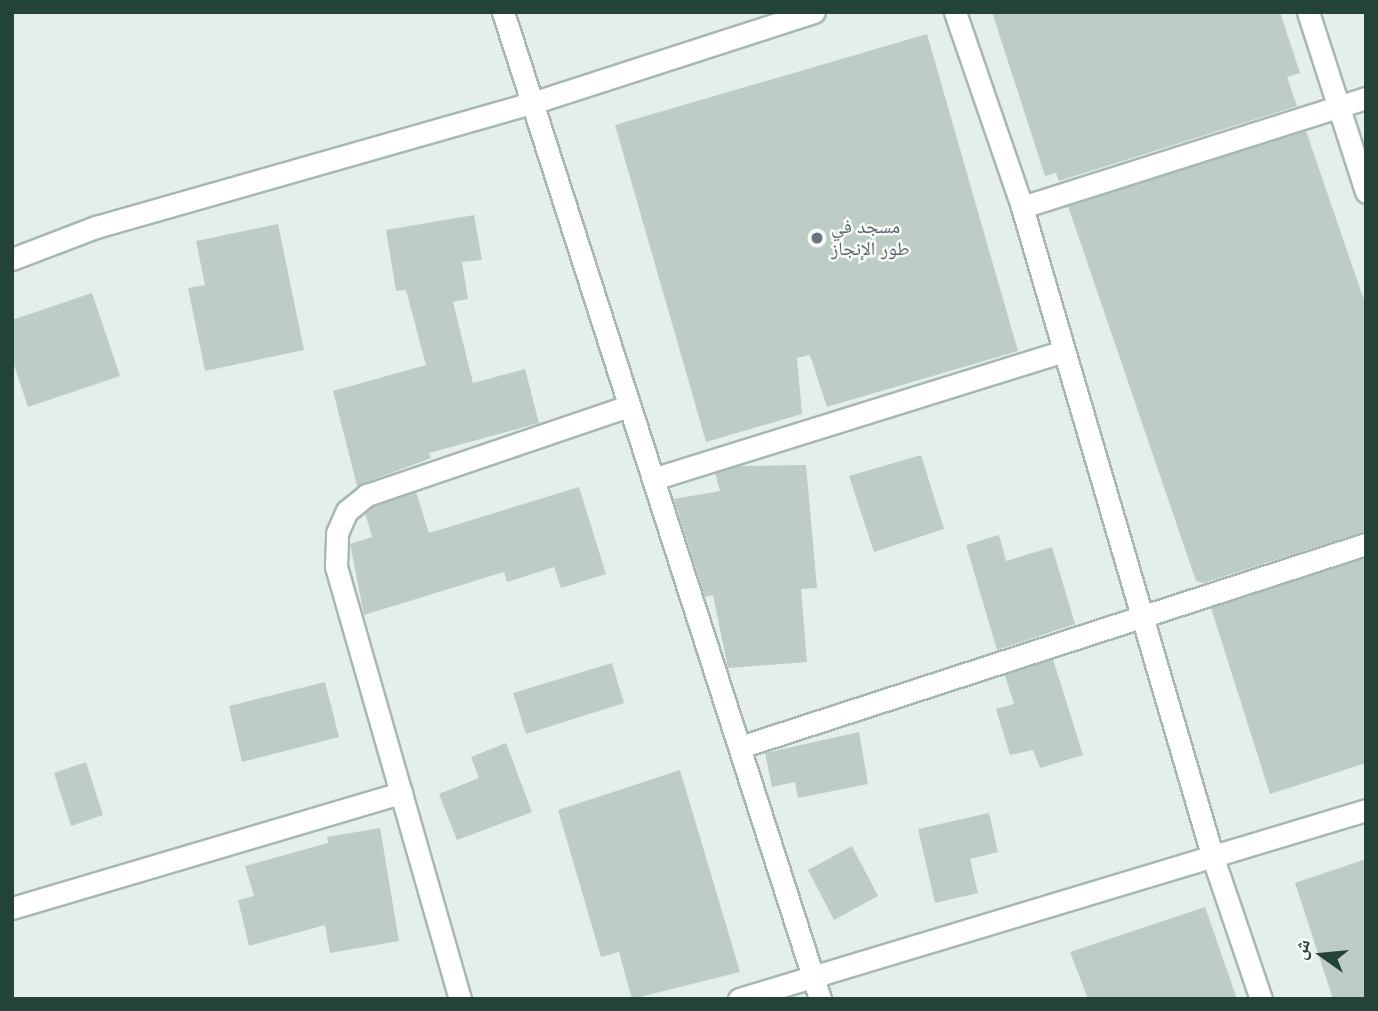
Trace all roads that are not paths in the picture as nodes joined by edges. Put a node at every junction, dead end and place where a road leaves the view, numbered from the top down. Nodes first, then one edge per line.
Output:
1 (503, 12) edge
2 (814, 12) edge
3 (955, 12) edge
4 (1308, 12) edge
5 (1366, 98) edge
6 (532, 103) junction
7 (1338, 106) junction
8 (1366, 192) edge
9 (1021, 207) junction
10 (12, 259) edge
11 (1064, 351) junction
12 (629, 406) junction
13 (653, 479) junction
14 (1366, 544) edge
15 (1143, 620) junction
16 (740, 747) junction
17 (401, 793) junction
18 (1366, 810) edge
19 (1213, 858) junction
20 (12, 908) edge
21 (814, 976) junction
22 (460, 999) edge
23 (739, 999) edge
24 (820, 999) edge
25 (1261, 999) edge

1 - 6 street
2 - 6 street
3 - 9 street
4 - 7 street
5 - 7 street
6 - 10 street
6 - 12 street
7 - 8 street
7 - 9 street
9 - 11 street
11 - 13 street
11 - 15 street
12 - 13 street
12 - 17 street
13 - 16 street
14 - 15 street
15 - 16 street
15 - 19 street
16 - 21 street
17 - 20 street
17 - 22 street
18 - 19 street
19 - 21 street
19 - 25 street
21 - 23 street
21 - 24 street

